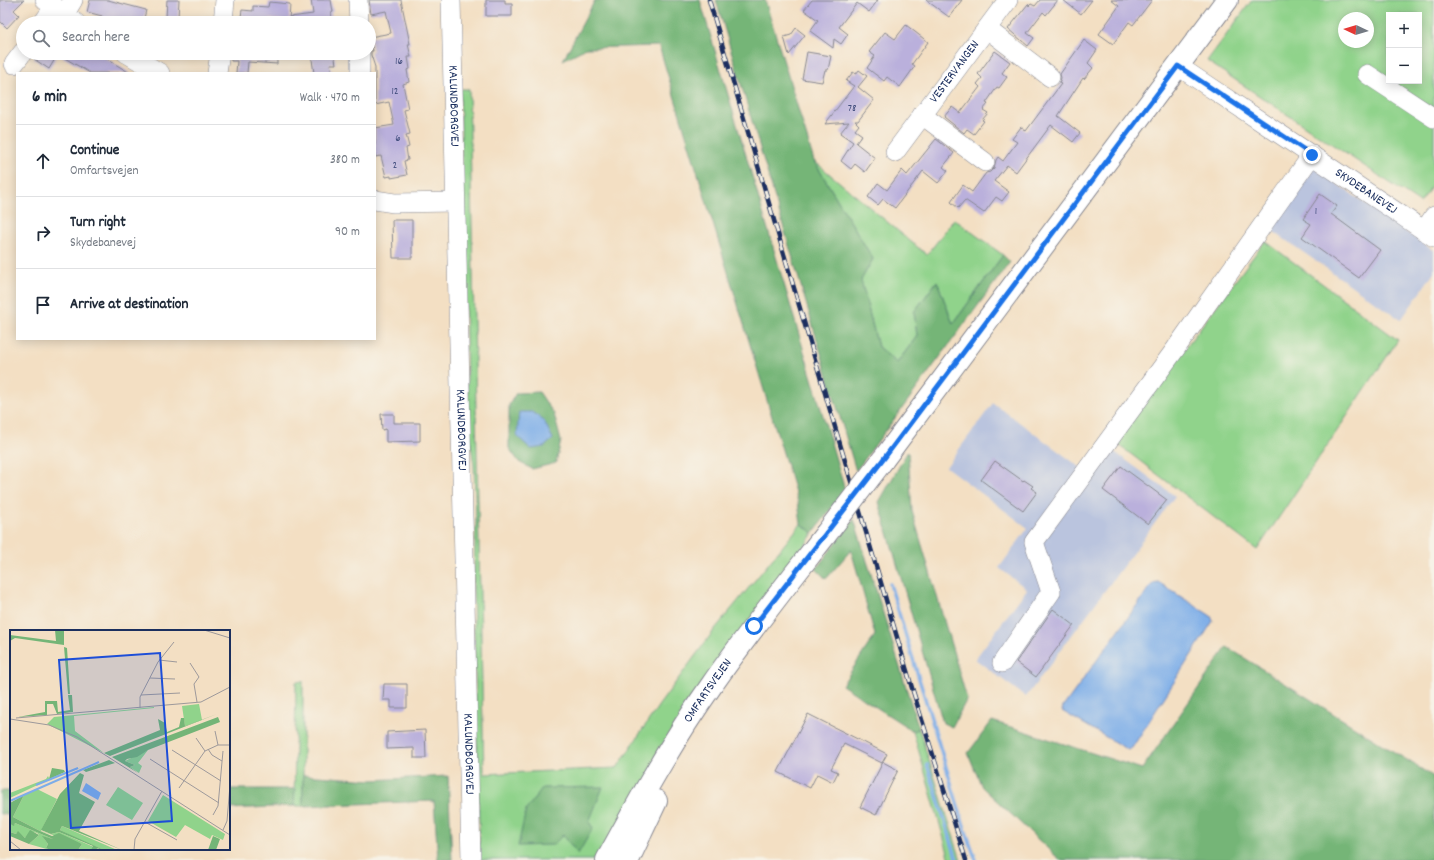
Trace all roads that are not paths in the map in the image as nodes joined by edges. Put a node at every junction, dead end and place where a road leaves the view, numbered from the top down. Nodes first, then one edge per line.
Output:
1 (225, 0) edge
2 (358, 0) edge
3 (451, 0) edge
4 (1008, 0) edge
5 (1227, 0) edge
6 (62, 9) edge
7 (52, 16) edge
8 (224, 16) edge
9 (359, 16) edge
10 (986, 29) junction
11 (138, 60) edge
12 (219, 60) edge
13 (360, 60) edge
14 (1178, 66) junction
15 (158, 72) edge
16 (217, 72) edge
17 (360, 72) edge
18 (1367, 74) dead end
19 (1050, 77) dead end
20 (922, 115) junction
21 (1434, 118) edge
22 (895, 152) dead end
23 (1312, 155) junction
24 (985, 162) dead end
25 (376, 200) edge
26 (454, 202) junction
27 (1431, 228) edge
28 (826, 534) junction
29 (1002, 663) dead end
30 (471, 860) edge
31 (607, 860) edge
32 (628, 860) edge

1 - 8 street
2 - 9 street
3 - 26 street, KALUNDBORGVEJ
4 - 10 street, VESTERVANGEN
5 - 14 main road, OMFARTSVEJEN
6 - 7 street
10 - 19 street, VESTERVANGEN
10 - 20 street, VESTERVANGEN
11 - 15 street
12 - 16 street
13 - 17 street
14 - 23 street, SKYDEBANEVEJ
14 - 28 main road, OMFARTSVEJEN, bridge
18 - 21 street
20 - 22 street, VESTERVANGEN
20 - 24 street, VESTERVANGEN
23 - 27 street, SKYDEBANEVEJ
23 - 29 street
25 - 26 street
26 - 30 street, KALUNDBORGVEJ
28 - 31 main road, OMFARTSVEJEN
28 - 32 main road, OMFARTSVEJEN

